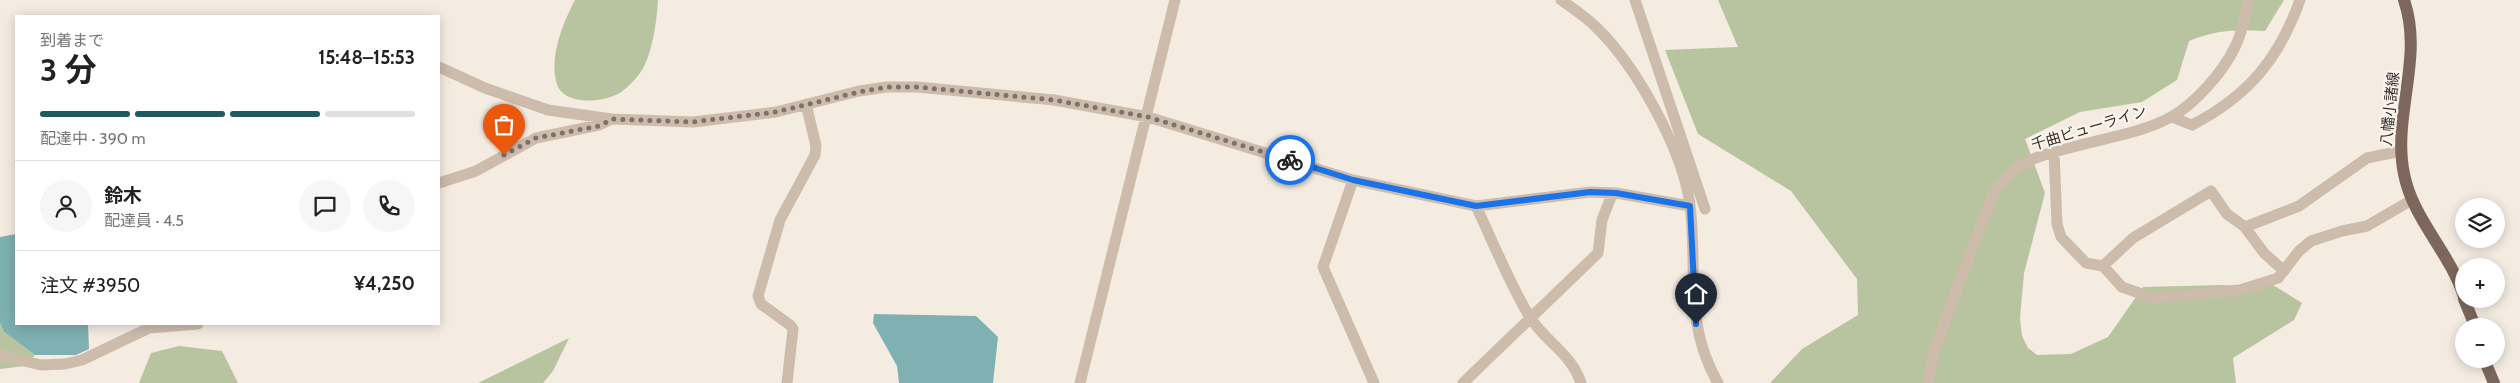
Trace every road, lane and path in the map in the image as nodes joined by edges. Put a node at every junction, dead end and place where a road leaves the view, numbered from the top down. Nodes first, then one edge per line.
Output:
1 (1176, 0) edge
2 (1561, 0) edge
3 (1635, 0) edge
4 (2248, 0) edge
5 (2300, 0) edge
6 (2407, 1) edge
7 (440, 67) edge
8 (806, 104) junction
9 (1148, 117) junction
10 (2172, 117) junction
11 (612, 119) junction
12 (2401, 151) junction
13 (2054, 152) junction
14 (1353, 180) junction
15 (440, 183) edge
16 (1616, 193) junction
17 (2410, 201) junction
18 (1476, 206) junction
19 (1690, 206) junction
20 (1705, 208) dead end
21 (2244, 226) junction
22 (2103, 266) junction
23 (2284, 270) junction
24 (2455, 276) edge
25 (1532, 319) junction
26 (186, 325) edge
27 (0, 355) edge
28 (2488, 368) edge
29 (787, 383) edge
30 (1080, 383) edge
31 (1374, 383) edge
32 (1463, 383) edge
33 (1580, 383) edge
34 (1718, 383) edge
35 (1928, 383) edge
36 (2494, 383) edge

1 - 9 street
2 - 19 street
3 - 20 street
4 - 10 street, 千曲ビューライン
5 - 10 street
6 - 12 main road, 八幡小諸線
7 - 11 street
8 - 9 street
8 - 11 street
8 - 29 street
9 - 14 street
9 - 30 street
10 - 13 street, 千曲ビューライン
11 - 15 street
12 - 17 main road, 八幡小諸線
12 - 21 street
13 - 22 street
13 - 35 street, 千曲ビューライン
14 - 18 street
14 - 31 street
16 - 18 street
16 - 19 street
16 - 25 street
17 - 23 street
17 - 24 main road, 八幡小諸線
18 - 25 street
19 - 34 street
21 - 22 street
21 - 23 street
22 - 23 street
25 - 32 street
25 - 33 street
26 - 27 street
28 - 36 main road

